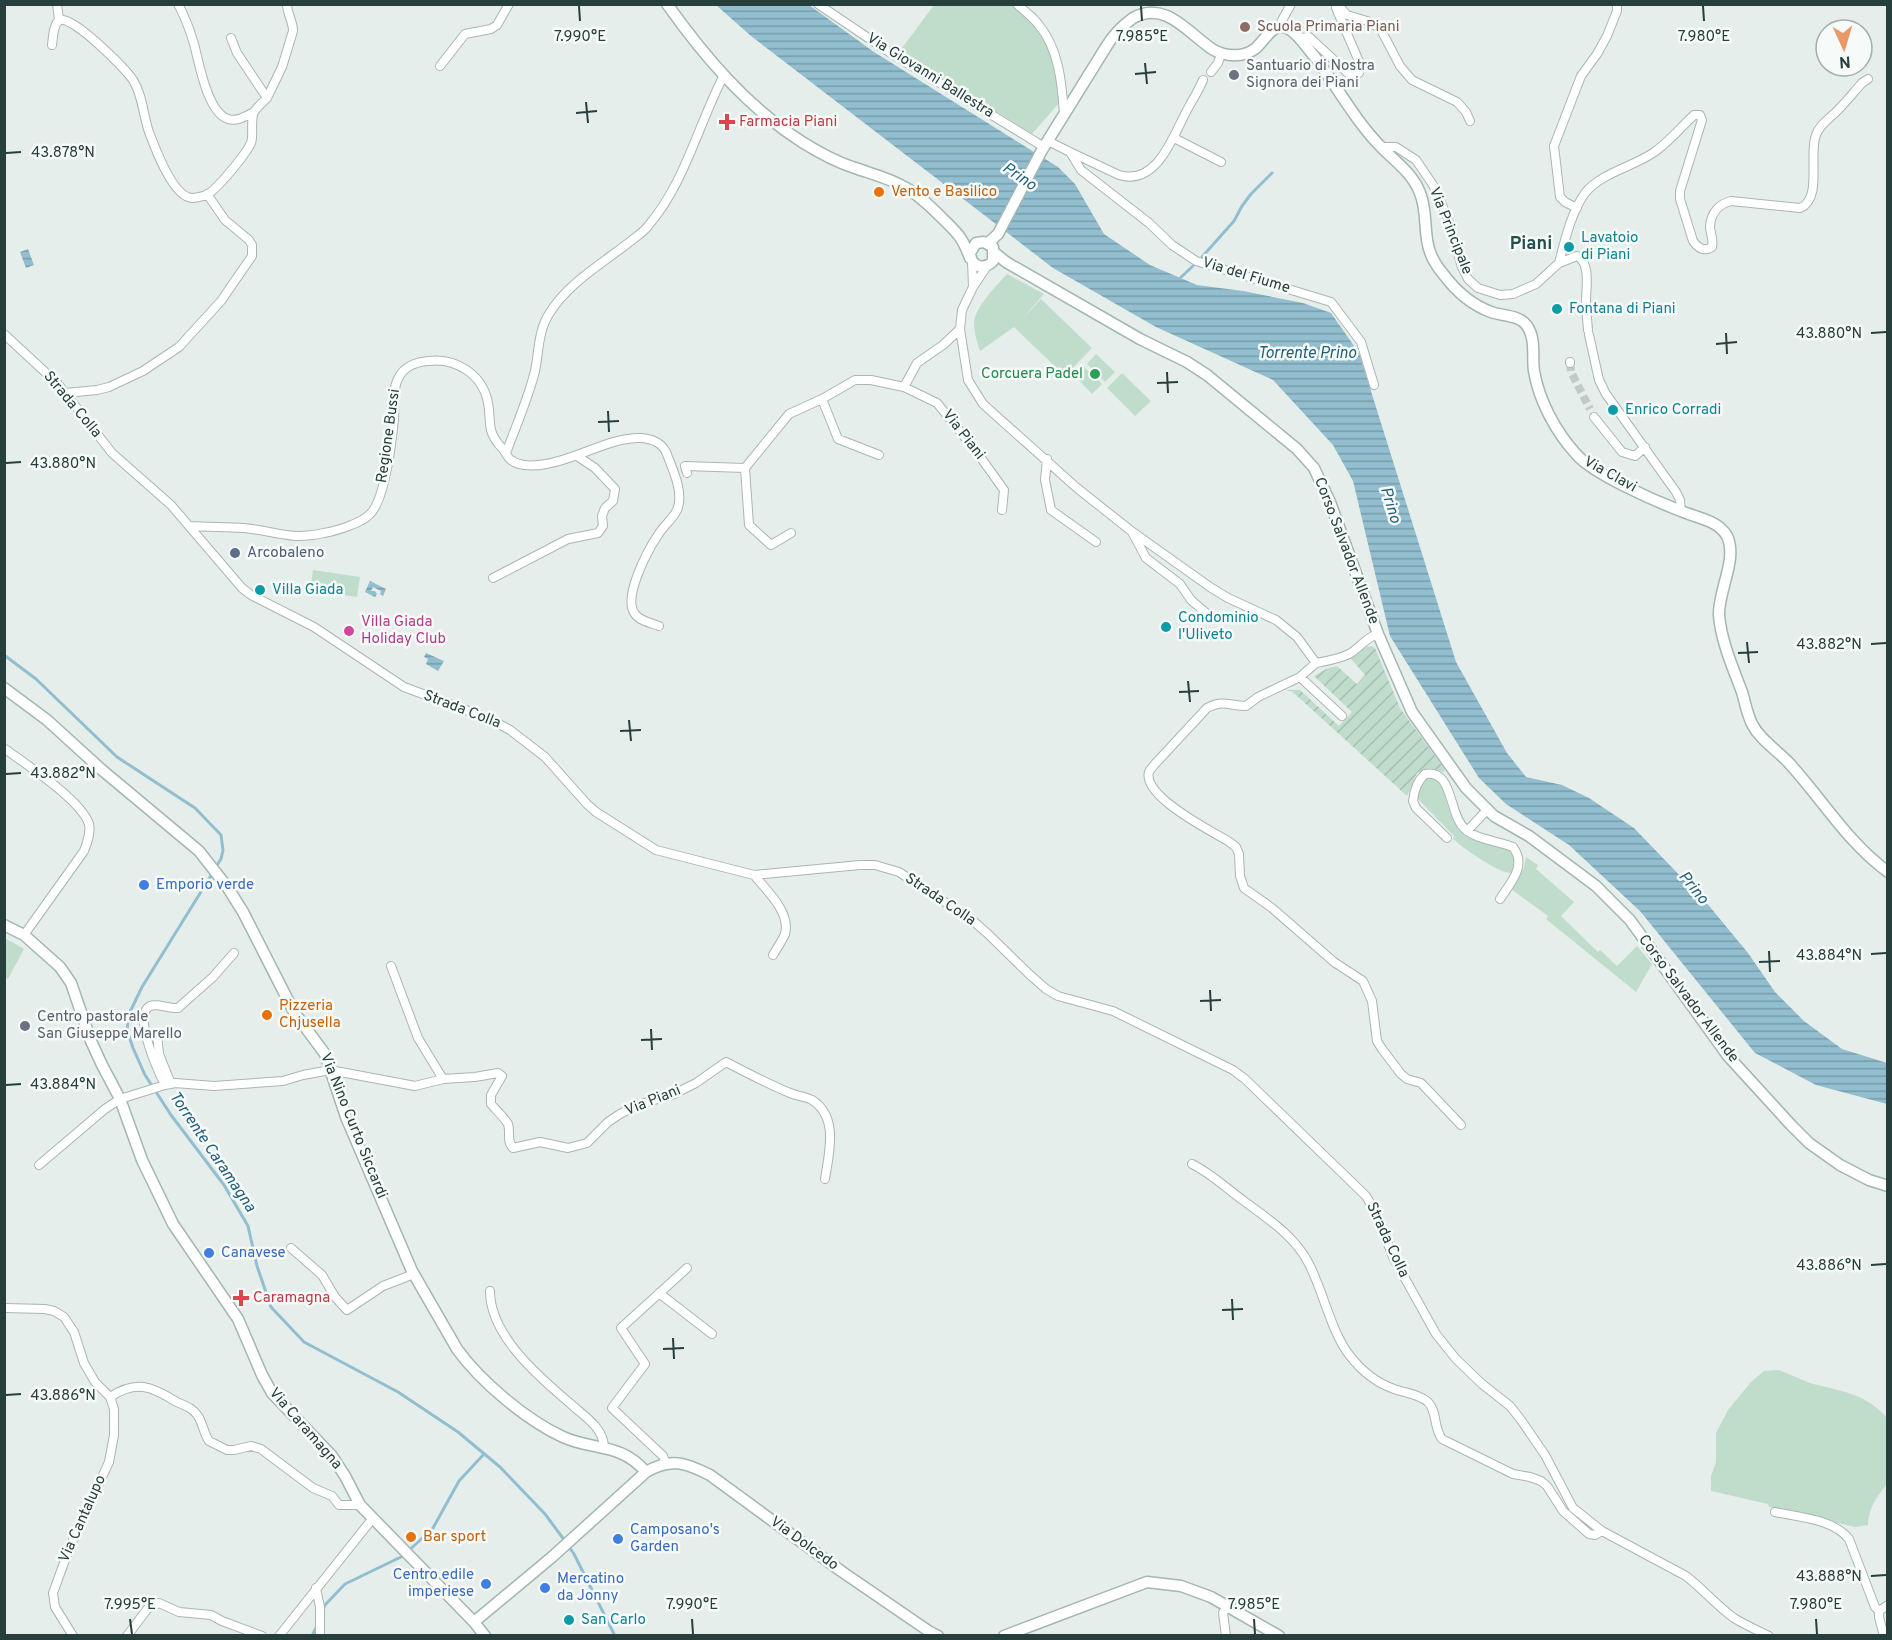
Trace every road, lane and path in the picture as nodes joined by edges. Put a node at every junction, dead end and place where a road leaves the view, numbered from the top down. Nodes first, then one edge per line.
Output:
1 (57, 4) edge
2 (178, 4) edge
3 (287, 4) edge
4 (509, 4) edge
5 (667, 4) edge
6 (818, 4) edge
7 (1017, 4) edge
8 (1291, 4) edge
9 (1336, 4) edge
10 (1617, 4) edge
11 (59, 20) junction
12 (1279, 26) junction
13 (231, 38) dead end
14 (1300, 38) junction
15 (52, 45) dead end
16 (1221, 54) junction
17 (440, 66) dead end
18 (1211, 72) dead end
19 (724, 75) junction
20 (1868, 79) dead end
21 (1203, 80) dead end
22 (267, 98) junction
23 (255, 112) junction
24 (1064, 114) junction
25 (1470, 121) dead end
26 (1174, 138) junction
27 (1044, 146) junction
28 (1382, 147) junction
29 (1070, 152) junction
30 (1221, 162) dead end
31 (207, 194) junction
32 (1577, 208) junction
33 (962, 238) junction
34 (990, 246) junction
35 (971, 259) junction
36 (1006, 262) junction
37 (1560, 263) junction
38 (989, 265) junction
39 (973, 287) junction
40 (960, 328) junction
41 (4, 334) edge
42 (1374, 385) dead end
43 (904, 387) junction
44 (65, 393) junction
45 (822, 399) junction
46 (1592, 413) tunnel mouth
47 (1645, 447) junction
48 (506, 453) junction
49 (879, 455) dead end
50 (577, 456) junction
51 (1047, 459) junction
52 (745, 468) junction
53 (687, 472) dead end
54 (1002, 510) dead end
55 (1681, 511) junction
56 (190, 526) junction
57 (1130, 530) junction
58 (791, 533) dead end
59 (1096, 542) dead end
60 (493, 578) dead end
61 (1212, 618) dead end
62 (659, 626) dead end
63 (1378, 634) junction
64 (1316, 663) junction
65 (1300, 677) junction
66 (4, 688) edge
67 (1342, 716) dead end
68 (5, 748) edge
69 (1487, 810) junction
70 (1467, 831) junction
71 (1448, 838) dead end
72 (1887, 872) edge
73 (753, 875) junction
74 (1500, 899) dead end
75 (4, 925) edge
76 (24, 935) junction
77 (234, 953) dead end
78 (773, 956) dead end
79 (391, 966) dead end
80 (162, 1034) dead end
81 (330, 1070) junction
82 (443, 1079) junction
83 (168, 1084) junction
84 (120, 1099) junction
85 (1461, 1125) dead end
86 (1192, 1164) dead end
87 (39, 1165) dead end
88 (825, 1179) dead end
89 (1887, 1186) edge
90 (291, 1248) dead end
91 (687, 1268) dead end
92 (414, 1274) junction
93 (490, 1291) dead end
94 (659, 1293) junction
95 (4, 1308) edge
96 (712, 1334) dead end
97 (110, 1397) junction
98 (604, 1448) junction
99 (666, 1464) junction
100 (646, 1472) junction
101 (360, 1505) junction
102 (1775, 1512) dead end
103 (373, 1518) junction
104 (1602, 1531) junction
105 (316, 1588) junction
106 (1887, 1605) edge
107 (1227, 1606) junction
108 (1879, 1611) junction
109 (474, 1622) junction
110 (321, 1633) edge
111 (73, 1635) edge
112 (127, 1635) edge
113 (262, 1635) edge
114 (279, 1635) edge
115 (485, 1635) edge
116 (938, 1635) edge
117 (1004, 1635) edge
118 (1226, 1635) edge
119 (1279, 1635) edge
120 (1769, 1635) edge
121 (1884, 1635) edge

1 - 11 street
2 - 23 street
3 - 22 street
4 - 17 street
5 - 19 main road
6 - 27 street, Via Giovanni Ballestra
7 - 24 street
8 - 12 street
9 - 14 street
9 - 25 street
10 - 32 street
11 - 15 street
11 - 31 street
12 - 14 main road
12 - 16 main road
13 - 22 street
14 - 28 main road, Via Clavi
16 - 18 street
16 - 24 main road
19 - 33 main road
19 - 48 street
20 - 32 street
21 - 26 street, Via del Fiume
22 - 23 street
23 - 31 street
24 - 27 main road
26 - 29 street, Via del Fiume
26 - 30 street
27 - 29 street, Via del Fiume
27 - 34 main road
28 - 37 street, Via Principale
28 - 55 main road, Via Clavi
29 - 42 street, Via del Fiume
31 - 44 street
32 - 37 street
33 - 34 main road
33 - 35 main road
34 - 35 main road
34 - 36 main road, Corso Salvador Allende
34 - 38 main road
35 - 38 main road
35 - 39 street
36 - 38 main road
36 - 63 main road, Corso Salvador Allende
37 - 47 street
38 - 39 street
39 - 40 street
40 - 43 street
40 - 51 street
41 - 44 street, Strada Colla
43 - 45 street, Via Piani
43 - 54 street, Via Piani
44 - 56 street, Strada Colla
45 - 49 street
45 - 52 street, Via Piani
46 - 47 street
47 - 55 street
48 - 50 street
48 - 56 street, Regione Bussi
50 - 60 street
50 - 62 street
51 - 57 street
51 - 59 street
52 - 53 street
52 - 58 street
55 - 72 main road, Via Clavi
56 - 73 street, Strada Colla
57 - 61 street
57 - 64 street
63 - 64 street
63 - 69 main road, Corso Salvador Allende
64 - 65 street
65 - 67 street
65 - 85 street
66 - 81 main road, Via Nino Curto Siccardi
68 - 76 street
69 - 70 street
69 - 89 main road, Corso Salvador Allende
70 - 71 street
70 - 74 street
73 - 78 street
73 - 104 street, Strada Colla
75 - 76 main road
76 - 84 main road, Via Caramagna
77 - 83 street
79 - 82 street
80 - 83 street
81 - 82 street, Via Piani
81 - 83 street, Via Piani
81 - 92 main road, Via Nino Curto Siccardi
82 - 88 street, Via Piani
83 - 84 street, Via Piani
84 - 87 street
84 - 101 main road, Via Caramagna
86 - 104 street
90 - 92 street
91 - 94 street
92 - 98 main road, Via Nino Curto Siccardi
93 - 98 street
94 - 96 street
94 - 99 street
95 - 97 street
97 - 101 street
97 - 111 street, Via Cantalupo
98 - 100 main road, Via Nino Curto Siccardi
99 - 100 main road, Via Dolcedo
99 - 116 main road, Via Dolcedo
100 - 109 main road, Via Dolcedo
101 - 103 main road, Via Caramagna
102 - 108 street
103 - 105 street
103 - 109 main road, Via Caramagna
104 - 120 street, Strada Colla
105 - 110 street
105 - 114 street
106 - 108 street
107 - 117 main road
107 - 118 street
107 - 119 main road
108 - 121 street
109 - 115 main road, Via Caramagna
112 - 113 street

